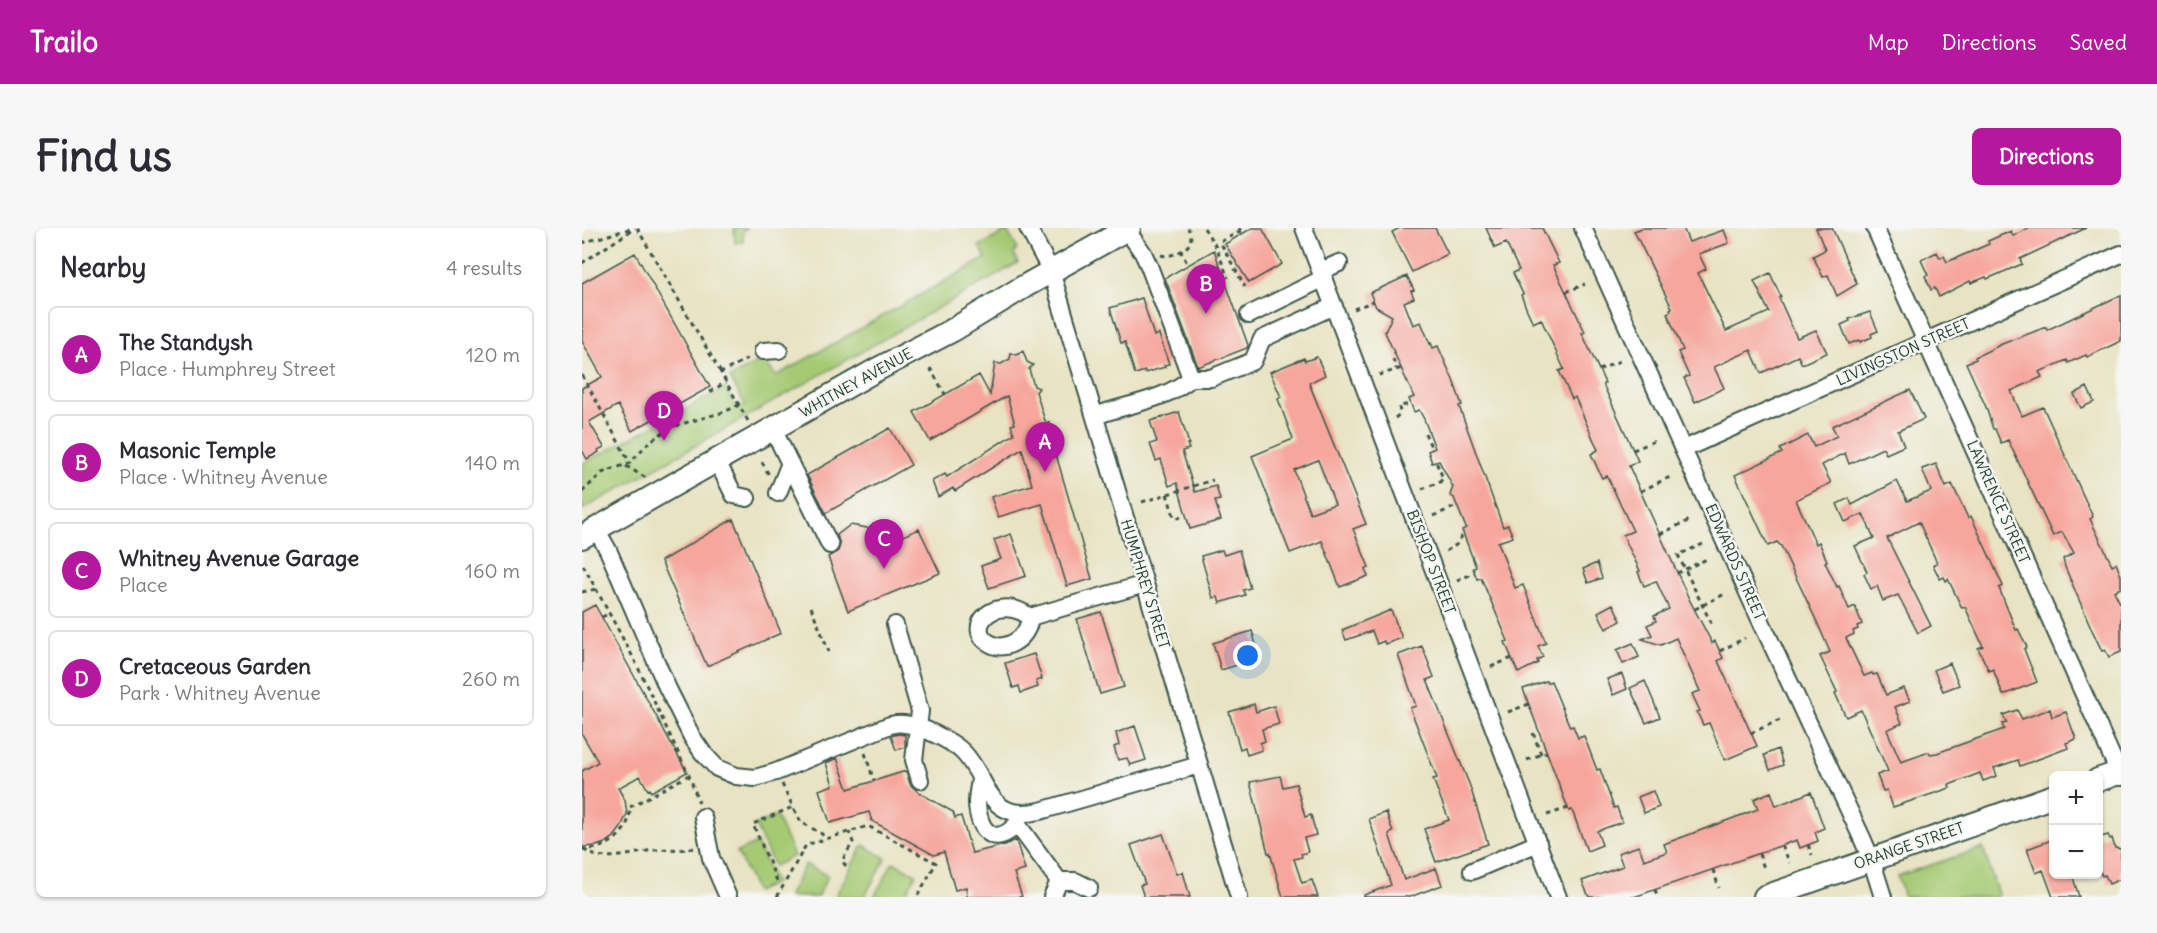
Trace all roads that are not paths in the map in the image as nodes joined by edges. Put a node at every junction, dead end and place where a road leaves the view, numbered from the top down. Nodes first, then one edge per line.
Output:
1 (1028, 228) edge
2 (1304, 228) edge
3 (1583, 228) edge
4 (1875, 228) edge
5 (1128, 229) edge
6 (2121, 254) edge
7 (1339, 263) dead end
8 (1051, 271) junction
9 (1322, 275) junction
10 (1334, 306) junction
11 (1249, 315) dead end
12 (1927, 342) junction
13 (1191, 378) junction
14 (1095, 416) junction
15 (773, 429) junction
16 (1684, 449) junction
17 (717, 460) junction
18 (790, 463) junction
19 (778, 493) dead end
20 (747, 498) dead end
21 (589, 533) edge
22 (830, 545) dead end
23 (1145, 584) junction
24 (1030, 617) dead end
25 (895, 625) dead end
26 (918, 727) junction
27 (1199, 765) junction
28 (2115, 775) edge
29 (980, 779) junction
30 (920, 780) dead end
31 (2049, 798) edge
32 (704, 817) dead end
33 (1018, 819) junction
34 (1538, 843) junction
35 (1871, 859) junction
36 (1472, 871) dead end
37 (1059, 881) junction
38 (1089, 888) dead end
39 (1774, 895) edge
40 (728, 897) edge
41 (1052, 897) edge
42 (1239, 897) edge
43 (1558, 897) edge
44 (1883, 897) edge

1 - 8 street, HUMPHREY STREET
2 - 9 street, BISHOP STREET
3 - 16 street, EDWARDS STREET
4 - 12 street, LAWRENCE STREET
5 - 8 main road, WHITNEY AVENUE
5 - 13 street
6 - 12 street, LIVINGSTON STREET
7 - 9 street
8 - 14 street, HUMPHREY STREET
8 - 15 main road, WHITNEY AVENUE
9 - 10 street, BISHOP STREET
9 - 11 street
10 - 13 street
10 - 34 street, BISHOP STREET
12 - 16 street, LIVINGSTON STREET
12 - 28 street, LAWRENCE STREET
13 - 14 street
14 - 23 street, HUMPHREY STREET
15 - 17 main road, WHITNEY AVENUE
15 - 18 street
16 - 35 street, EDWARDS STREET
17 - 20 street
17 - 21 main road, WHITNEY AVENUE
18 - 19 street
18 - 22 street
21 - 26 street
23 - 24 street
23 - 27 street, HUMPHREY STREET
25 - 26 street
26 - 29 street
26 - 30 street
27 - 33 street
27 - 42 street, HUMPHREY STREET
29 - 33 street
29 - 33 street
31 - 35 main road, ORANGE STREET
32 - 40 street
33 - 37 street
34 - 36 street
34 - 43 street, BISHOP STREET
35 - 39 main road, ORANGE STREET
35 - 44 street, EDWARDS STREET
37 - 38 street
37 - 41 street

